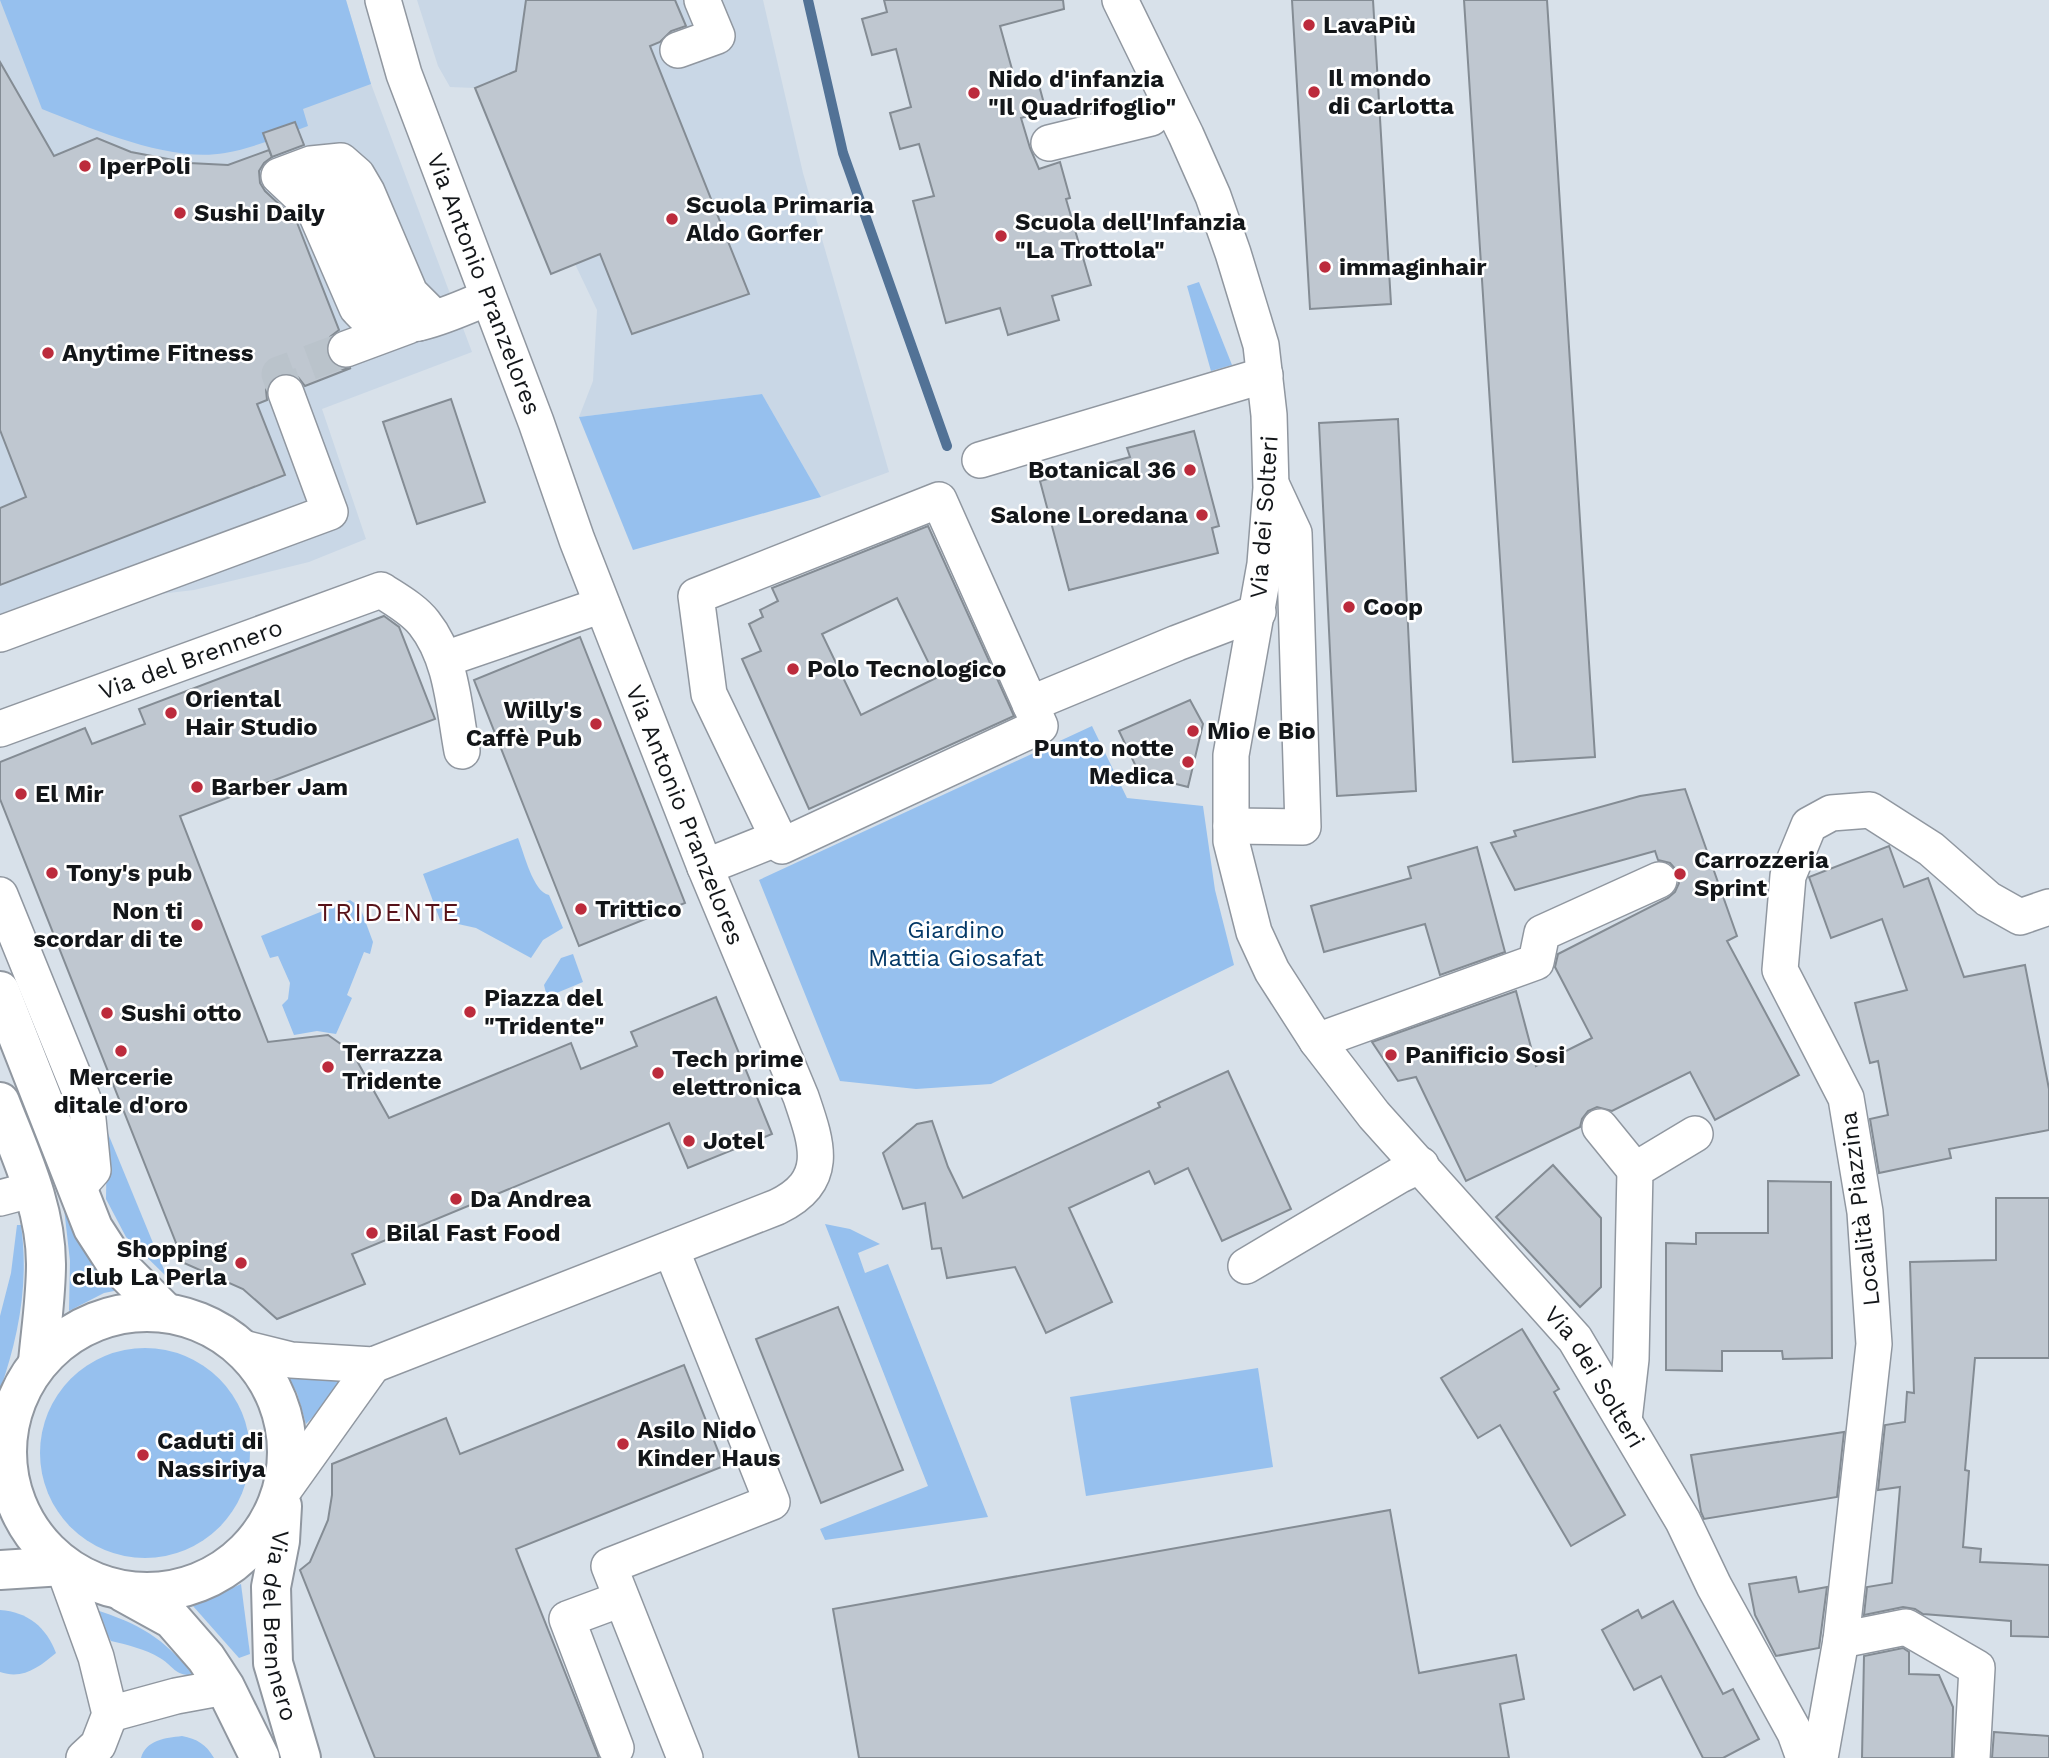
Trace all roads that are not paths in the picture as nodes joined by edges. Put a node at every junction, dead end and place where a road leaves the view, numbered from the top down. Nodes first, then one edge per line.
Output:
1 (383, 0) edge
2 (702, 0) edge
3 (1120, 0) edge
4 (678, 50) dead end
5 (1151, 118) dead end
6 (1049, 144) dead end
7 (313, 183) dead end
8 (488, 298) junction
9 (426, 320) junction
10 (346, 349) tunnel mouth
11 (1265, 375) junction
12 (286, 393) tunnel mouth
13 (980, 460) dead end
14 (1271, 483) junction
15 (79, 581) dead end
16 (602, 605) junction
17 (0, 611) edge
18 (1258, 612) junction
19 (0, 634) edge
20 (445, 659) junction
21 (1030, 704) junction
22 (0, 729) edge
23 (462, 751) dead end
24 (1231, 826) junction
25 (778, 838) junction
26 (705, 867) junction
27 (1659, 880) dead end
28 (0, 895) edge
29 (2049, 907) edge
30 (0, 991) edge
31 (1317, 1041) junction
32 (0, 1102) edge
33 (1600, 1127) dead end
34 (1695, 1134) dead end
35 (1421, 1165) junction
36 (1635, 1170) junction
37 (78, 1188) junction
38 (17, 1194) edge
39 (671, 1249) junction
40 (1246, 1266) dead end
41 (166, 1313) junction
42 (243, 1348) junction
43 (38, 1362) junction
44 (373, 1365) junction
45 (1624, 1420) junction
46 (4, 1430) edge
47 (283, 1491) junction
48 (63, 1566) junction
49 (0, 1570) edge
50 (121, 1591) junction
51 (621, 1599) junction
52 (1841, 1640) junction
53 (225, 1687) junction
54 (99, 1744) edge
55 (617, 1748) dead end
56 (260, 1758) edge
57 (301, 1758) edge
58 (685, 1758) edge
59 (1804, 1758) edge
60 (1820, 1758) edge
61 (1972, 1758) edge

1 - 8 street, Via Antonio Pranzelores
2 - 4 street
3 - 11 street, Via dei Solteri
5 - 6 street
7 - 9 street
8 - 9 street
8 - 16 street, Via Antonio Pranzelores
9 - 9 street
9 - 10 street
11 - 13 street
11 - 14 street, Via dei Solteri
12 - 19 street
14 - 18 street, Via dei Solteri
14 - 24 street
15 - 17 street
16 - 20 street
16 - 26 street, Via Antonio Pranzelores
18 - 21 street
18 - 24 street, Via dei Solteri
20 - 22 street, Via del Brennero
20 - 23 street
21 - 25 street
21 - 25 street
24 - 31 street, Via dei Solteri
25 - 26 street
26 - 39 street, Via Antonio Pranzelores
27 - 31 street
28 - 37 street
29 - 52 street, Località Piazzina
30 - 37 main road
31 - 35 street, Via dei Solteri
32 - 38 main road
33 - 36 street
34 - 36 street
35 - 40 street
35 - 45 street, Via dei Solteri
36 - 45 street
37 - 41 main road
38 - 43 main road
39 - 44 street, Via Antonio Pranzelores
39 - 51 street
41 - 42 main road
41 - 43 main road
42 - 44 street, Via Antonio Pranzelores
42 - 47 main road
43 - 46 main road
44 - 47 street
45 - 59 street, Via dei Solteri
46 - 48 main road
47 - 50 main road
47 - 57 main road, Via del Brennero
48 - 49 main road
48 - 50 main road
48 - 54 street
50 - 53 main road, Via del Brennero
51 - 55 street
51 - 58 street
52 - 60 street, Località Piazzina
52 - 61 street
53 - 54 street
53 - 56 main road, Via del Brennero

